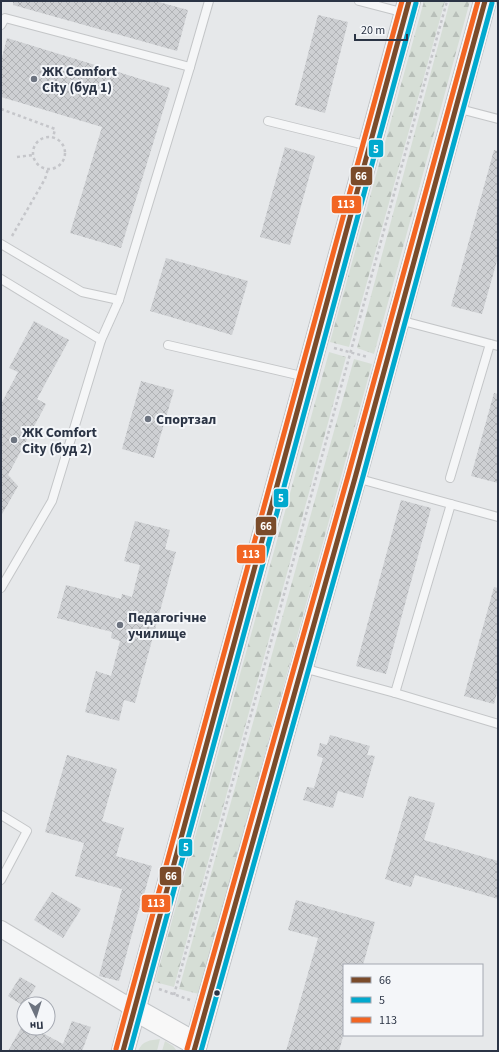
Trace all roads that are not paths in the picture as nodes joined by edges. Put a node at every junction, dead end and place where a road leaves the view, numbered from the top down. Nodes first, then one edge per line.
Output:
1 (209, 1) edge
2 (359, 1) edge
3 (485, 1) edge
4 (408, 7) edge
5 (1, 25) edge
6 (190, 67) junction
7 (455, 108) junction
8 (498, 119) edge
9 (268, 121) dead end
10 (370, 147) junction
11 (3, 245) edge
12 (1, 278) edge
13 (119, 300) junction
14 (398, 320) junction
15 (101, 340) junction
16 (168, 345) dead end
17 (494, 345) edge
18 (307, 377) junction
19 (355, 478) junction
20 (450, 478) dead end
21 (451, 504) junction
22 (498, 517) edge
23 (1, 588) edge
24 (302, 668) junction
25 (394, 693) junction
26 (498, 724) edge
27 (1, 815) edge
28 (1, 880) edge
29 (1, 929) edge
30 (134, 1009) junction
31 (195, 1047) edge
32 (123, 1051) edge

1 - 6 lane
2 - 4 lane
3 - 7 main road
4 - 10 main road
5 - 6 lane
6 - 13 lane
7 - 8 lane
7 - 14 main road
9 - 10 lane
10 - 18 main road
11 - 13 lane
12 - 15 lane
13 - 15 lane
14 - 17 lane
14 - 19 main road
15 - 23 lane
16 - 18 lane
17 - 20 lane
18 - 30 main road
19 - 21 lane
19 - 24 main road
21 - 22 lane
21 - 25 lane
24 - 25 lane
24 - 31 main road
25 - 26 lane
27 - 28 lane
29 - 30 street
30 - 31 main road
30 - 32 main road

